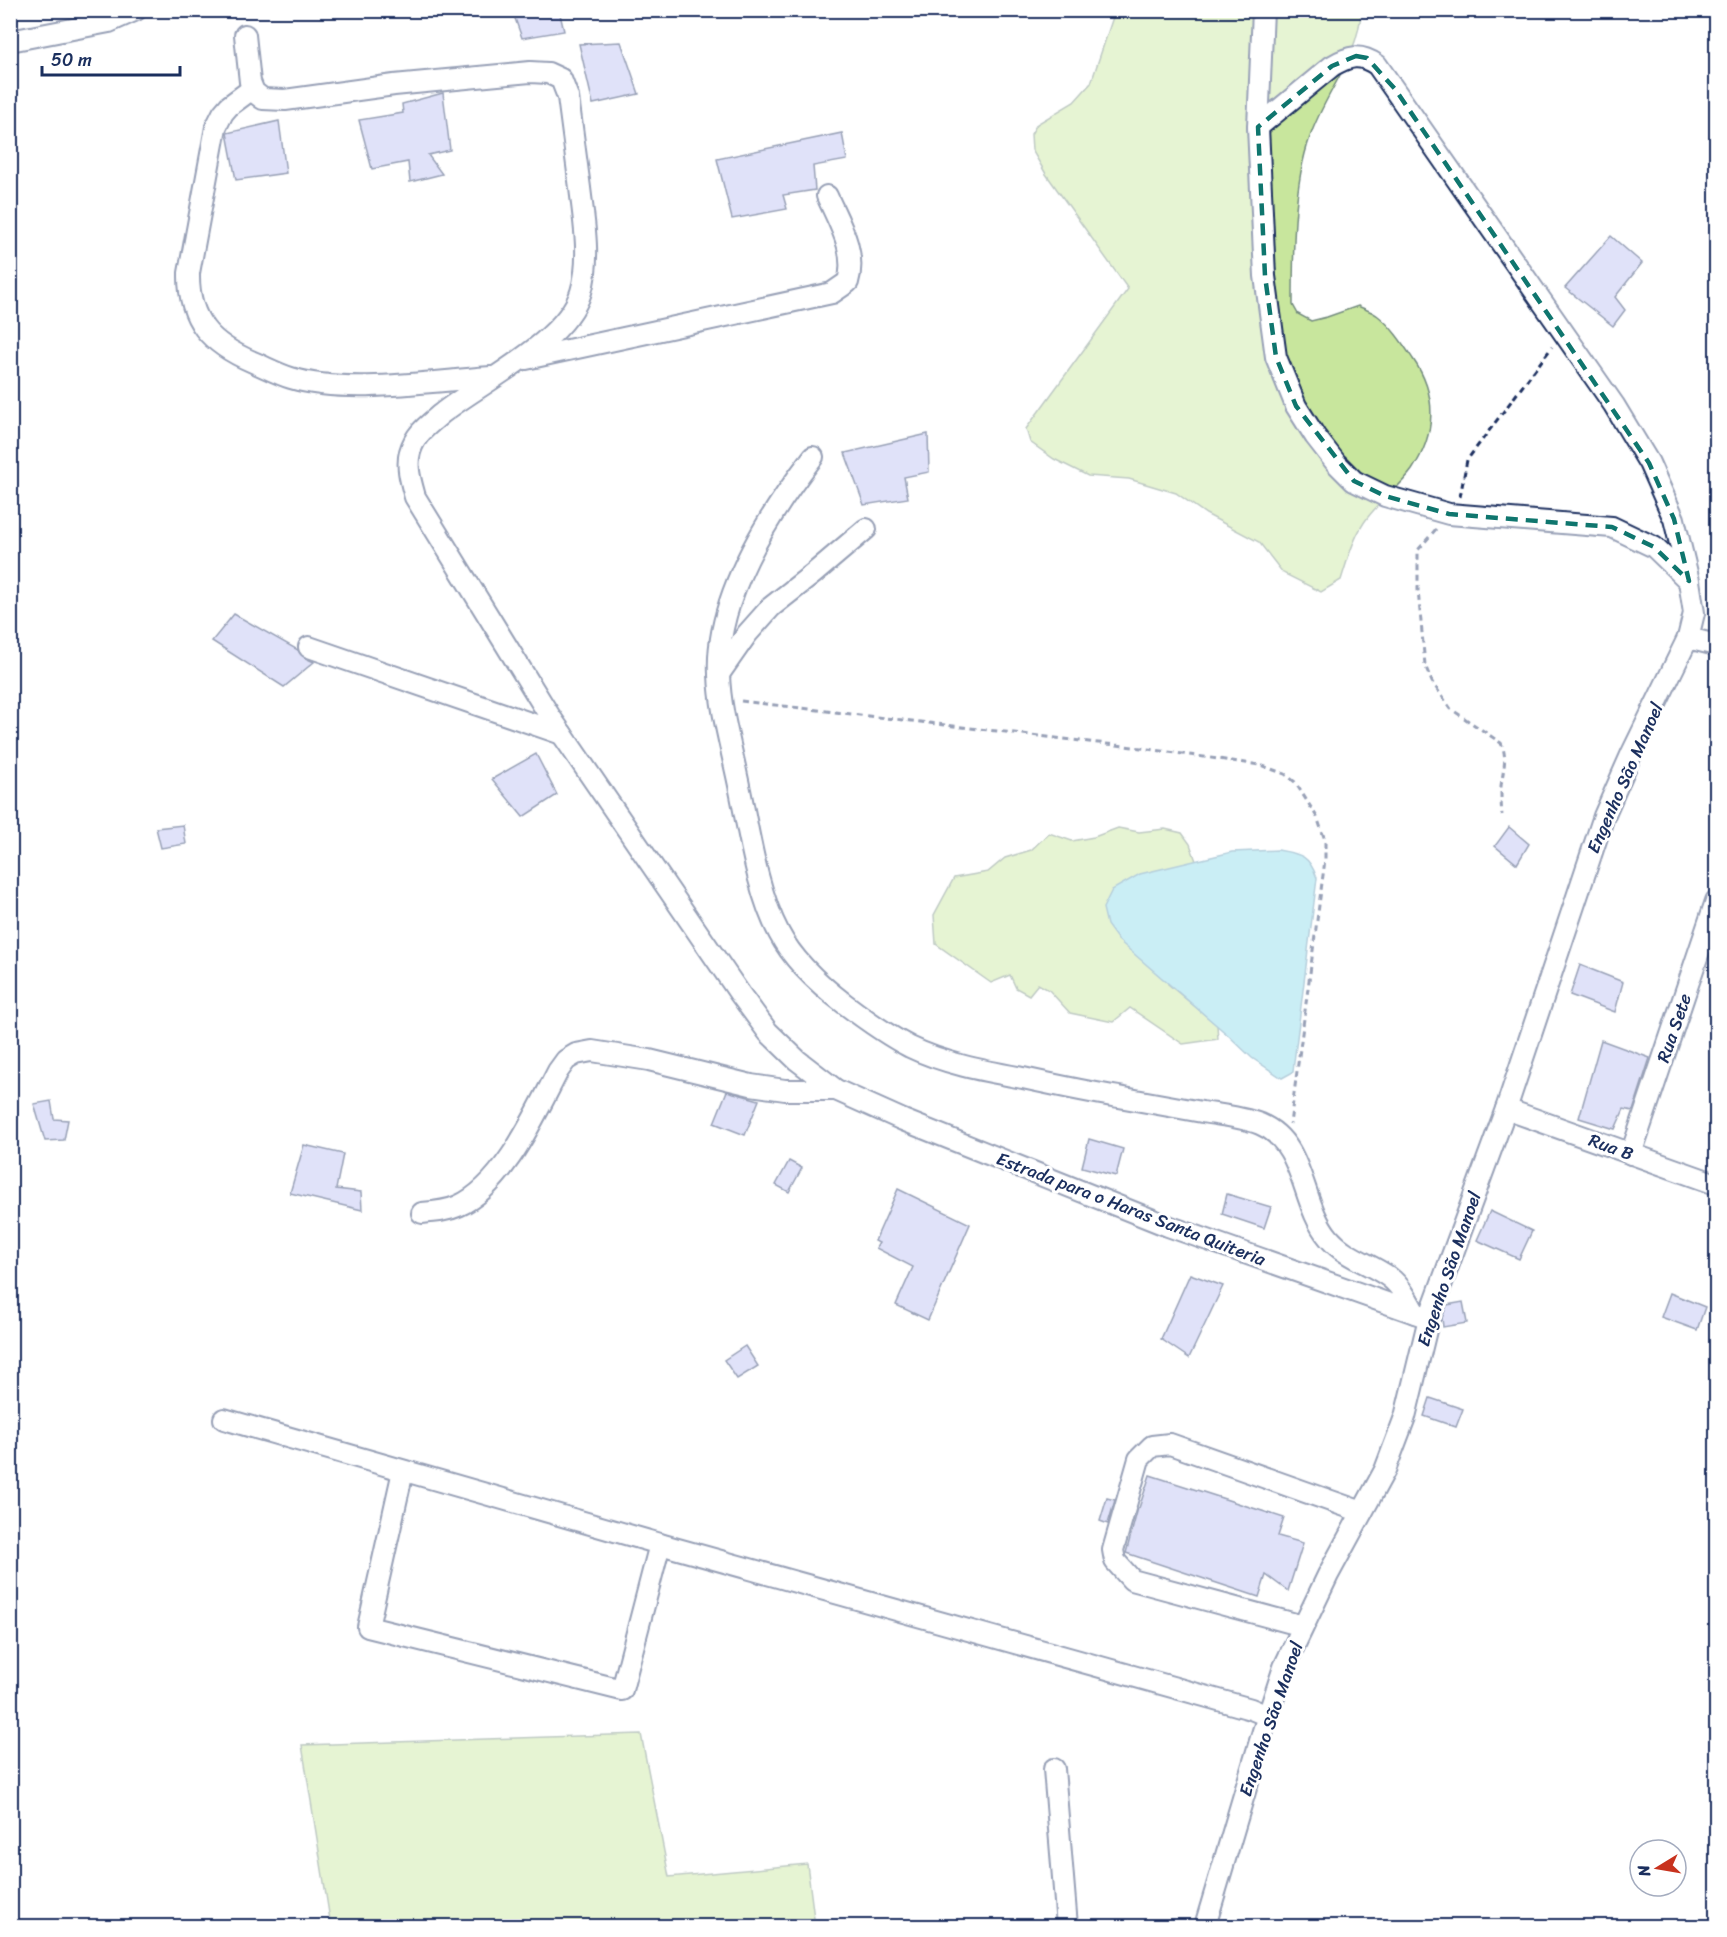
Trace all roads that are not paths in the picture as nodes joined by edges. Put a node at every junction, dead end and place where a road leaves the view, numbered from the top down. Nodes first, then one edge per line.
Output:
1 (136, 10) edge
2 (1263, 10) edge
3 (245, 35) dead end
4 (10, 41) edge
5 (252, 89) junction
6 (1257, 127) junction
7 (827, 196) dead end
8 (517, 361) junction
9 (494, 377) junction
10 (813, 457) dead end
11 (866, 529) dead end
12 (1689, 581) junction
13 (1689, 638) junction
14 (1716, 645) edge
15 (309, 647) dead end
16 (718, 674) junction
17 (562, 734) junction
18 (1716, 901) edge
19 (836, 1090) junction
20 (1506, 1109) junction
21 (1631, 1154) junction
22 (1716, 1184) edge
23 (423, 1213) dead end
24 (1422, 1316) junction
25 (224, 1419) dead end
26 (403, 1471) junction
27 (1362, 1512) junction
28 (660, 1544) junction
29 (1303, 1626) junction
30 (1268, 1716) junction
31 (1054, 1769) dead end
32 (1067, 1926) edge
33 (1205, 1926) edge

1 - 4 street
2 - 6 street
3 - 5 street
5 - 8 street
5 - 9 street
6 - 12 street
6 - 12 street, Engenho São Manoel
7 - 8 street
8 - 9 street
9 - 17 street
10 - 16 street
11 - 16 street
12 - 13 street, Engenho São Manoel
13 - 14 street
13 - 20 street, Engenho São Manoel
15 - 17 street
16 - 24 street
17 - 19 street
18 - 21 street, Rua Sete
19 - 23 street
19 - 24 street, Estrada para o Haras Santa Quiteria
20 - 21 street, Rua B
20 - 24 street, Engenho São Manoel
21 - 22 street, Rua B
24 - 27 street, Engenho São Manoel
25 - 26 street
26 - 28 street
26 - 28 street
27 - 29 street, Engenho São Manoel
27 - 29 street
28 - 30 street
29 - 30 street, Engenho São Manoel
30 - 33 street, Engenho São Manoel
31 - 32 street

